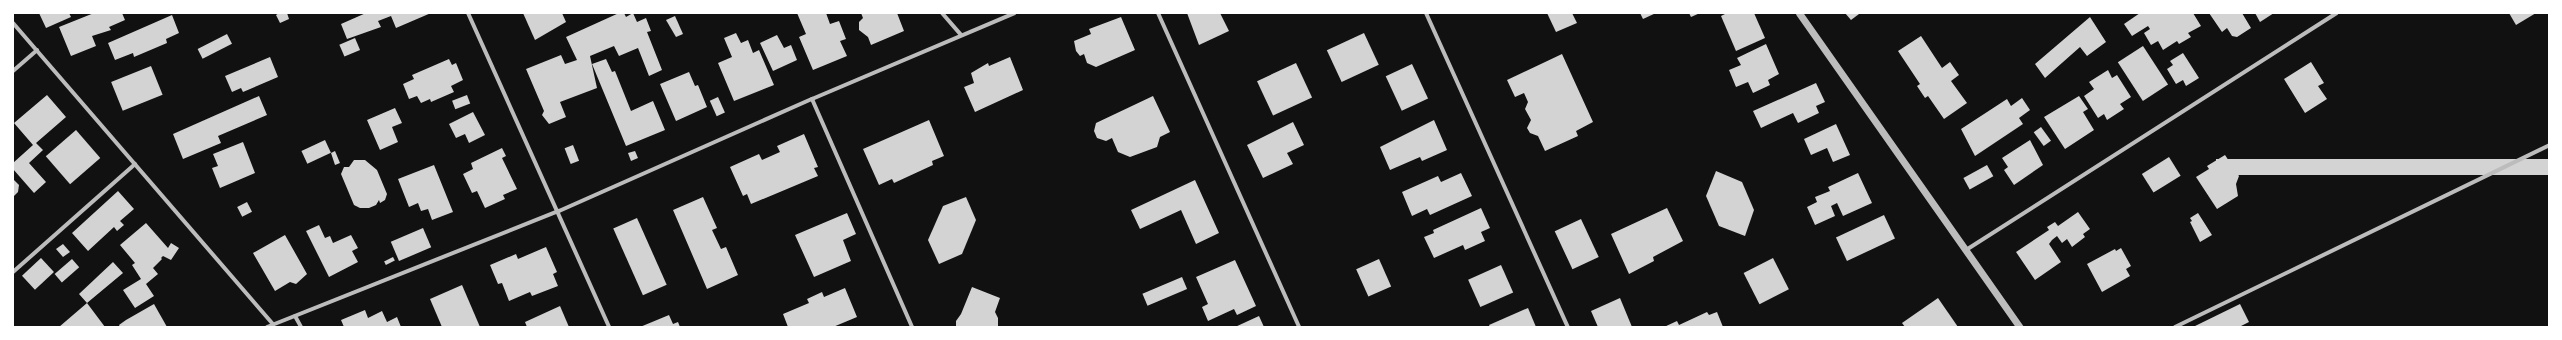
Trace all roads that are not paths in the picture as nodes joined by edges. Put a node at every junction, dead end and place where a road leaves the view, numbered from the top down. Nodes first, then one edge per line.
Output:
1 (468, 13) edge
2 (942, 13) edge
3 (1015, 13) edge
4 (1158, 13) edge
5 (1426, 13) edge
6 (1799, 13) edge
7 (2337, 13) edge
8 (13, 23) edge
9 (961, 34) junction
10 (37, 50) junction
11 (13, 71) edge
12 (812, 99) junction
13 (2549, 145) edge
14 (135, 164) junction
15 (559, 211) junction
16 (1965, 250) junction
17 (13, 272) edge
18 (295, 316) junction
19 (273, 324) junction
20 (267, 327) edge
21 (301, 327) edge
22 (609, 327) edge
23 (912, 327) edge
24 (1300, 327) edge
25 (1568, 327) edge
26 (2020, 327) edge
27 (2175, 327) edge

1 - 15 street
2 - 9 street
3 - 9 street
4 - 24 street
5 - 25 street
6 - 16 street
7 - 16 street
8 - 10 street
9 - 12 street
10 - 11 street
10 - 14 street
12 - 15 street
12 - 23 street
13 - 27 street
14 - 17 street
14 - 19 street
15 - 18 street
15 - 22 street
16 - 26 street
18 - 19 street
18 - 21 street
19 - 20 street

